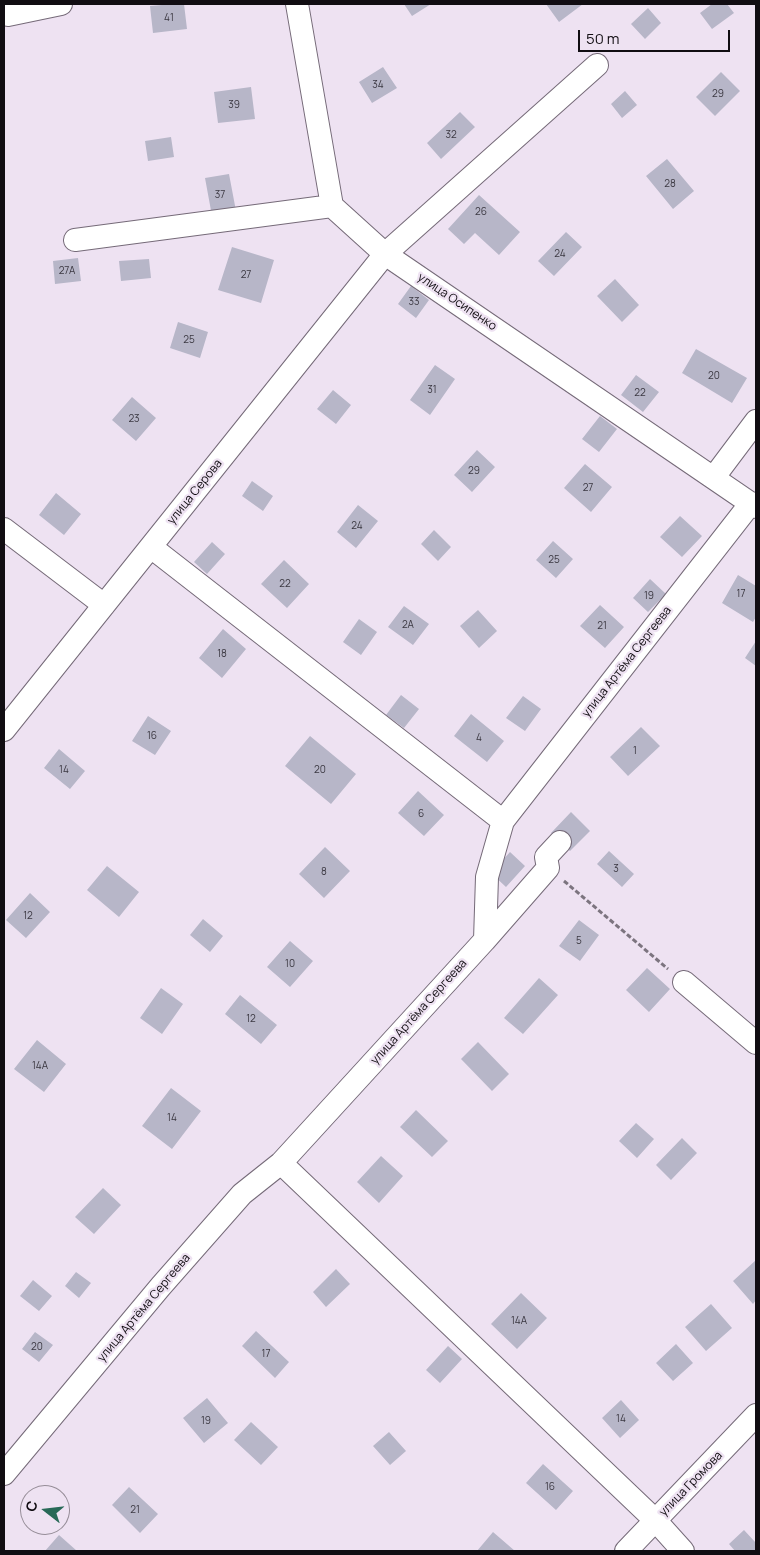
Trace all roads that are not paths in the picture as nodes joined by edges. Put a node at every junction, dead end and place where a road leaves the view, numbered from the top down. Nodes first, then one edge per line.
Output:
1 (61, 4) edge
2 (297, 4) edge
3 (8, 16) dead end
4 (597, 65) dead end
5 (332, 206) junction
6 (75, 240) dead end
7 (386, 254) junction
8 (756, 421) edge
9 (714, 477) junction
10 (754, 505) edge
11 (4, 529) edge
12 (151, 547) junction
13 (104, 605) junction
14 (4, 730) edge
15 (503, 821) junction
16 (560, 842) dead end
17 (485, 940) junction
18 (684, 982) road end
19 (756, 1043) edge
20 (282, 1163) junction
21 (756, 1416) edge
22 (4, 1474) edge
23 (656, 1521) junction
24 (626, 1551) edge
25 (683, 1551) edge

1 - 3 street
2 - 5 street
4 - 7 street, улица Серова
5 - 6 street
5 - 7 street, улица Осипенко
7 - 9 street, улица Осипенко
7 - 12 street, улица Серова
8 - 9 street
9 - 10 street, улица Осипенко
10 - 15 street, улица Артёма Сергеева
11 - 13 street
12 - 13 street, улица Серова
12 - 15 street
13 - 14 street, улица Серова
15 - 17 street, улица Артёма Сергеева
16 - 17 street
17 - 20 street, улица Артёма Сергеева
18 - 19 street
20 - 22 street, улица Артёма Сергеева
20 - 23 street
21 - 23 street, улица Громова
23 - 24 street, улица Громова
23 - 25 street

